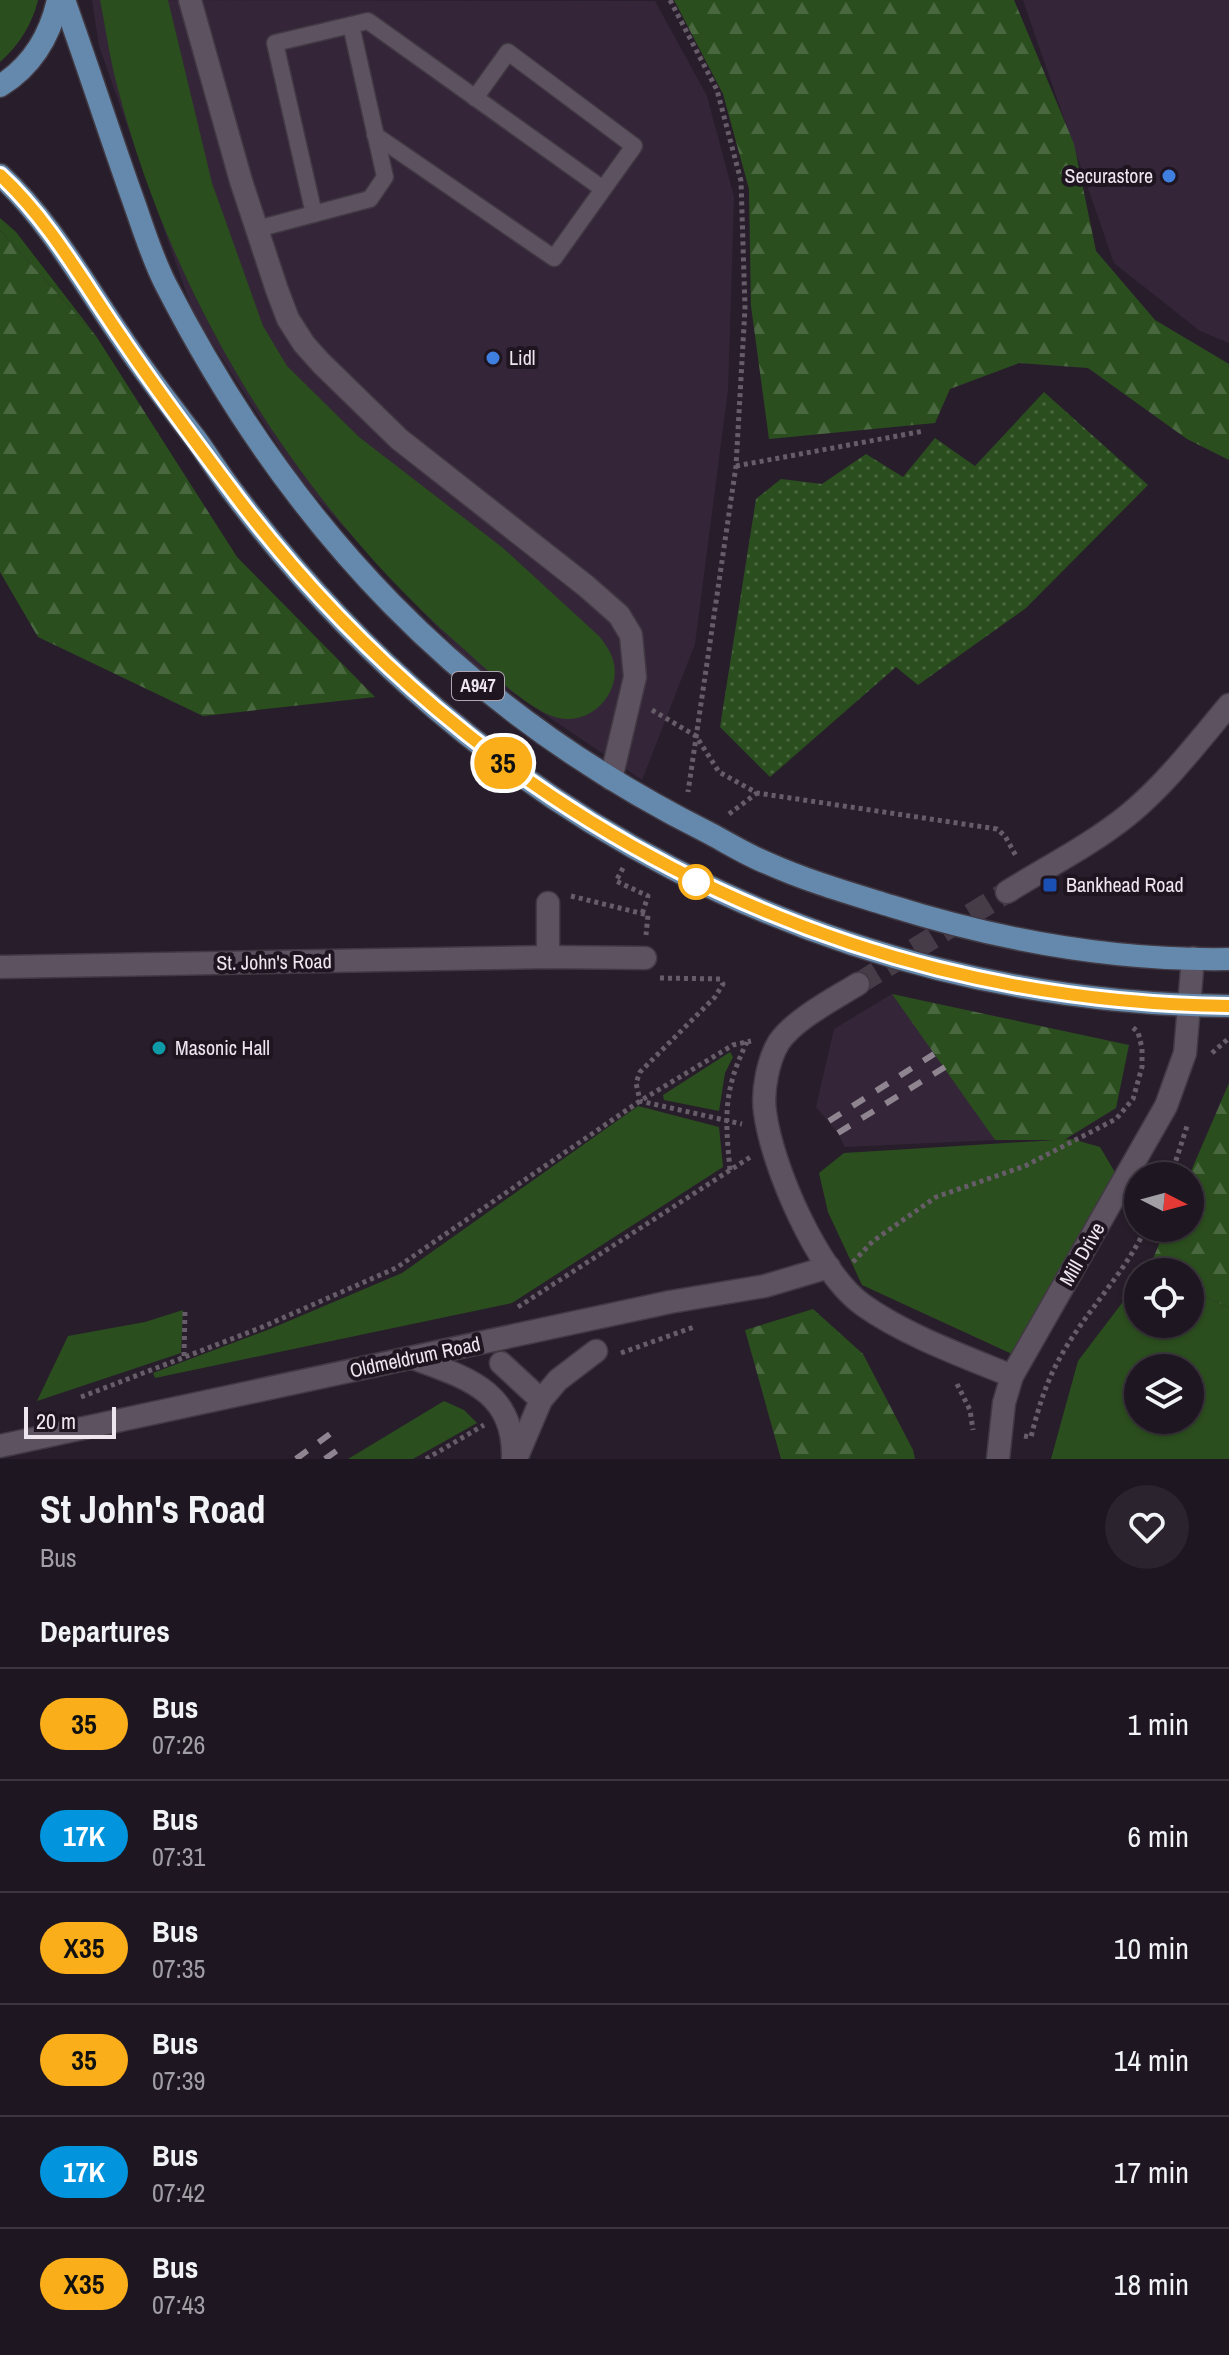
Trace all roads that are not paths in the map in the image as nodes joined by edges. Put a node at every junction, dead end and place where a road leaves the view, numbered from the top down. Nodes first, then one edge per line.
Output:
1 (58, 0) edge
2 (64, 0) edge
3 (190, 0) edge
4 (351, 25) junction
5 (0, 86) edge
6 (475, 98) junction
7 (375, 135) junction
8 (0, 175) edge
9 (603, 189) junction
10 (314, 214) junction
11 (257, 229) junction
12 (1229, 705) edge
13 (611, 779) junction
14 (1007, 892) tunnel mouth
15 (548, 903) dead end
16 (548, 957) junction
17 (645, 958) dead end
18 (1193, 958) junction
19 (1229, 959) edge
20 (0, 967) edge
21 (858, 984) tunnel mouth
22 (1191, 1005) junction
23 (1229, 1006) edge
24 (833, 1272) junction
25 (596, 1351) dead end
26 (413, 1358) junction
27 (501, 1363) dead end
28 (1012, 1376) junction
29 (541, 1400) junction
30 (0, 1446) edge
31 (514, 1459) edge
32 (998, 1459) edge

1 - 5 main road
2 - 13 main road, A947
3 - 11 street
4 - 6 lane
4 - 7 lane
4 - 10 lane
6 - 9 lane
6 - 9 lane
7 - 9 lane
7 - 10 lane
8 - 22 main road, A947
10 - 11 lane
11 - 13 street
12 - 14 street
13 - 18 main road, A947
15 - 16 street
16 - 17 street, St. John's Road
16 - 20 street, St. John's Road
18 - 19 main road, A947
18 - 22 street, Mill Drive
21 - 24 street
22 - 23 main road, A947
22 - 28 street, Mill Drive
24 - 26 street, Oldmeldrum Road
24 - 28 street
25 - 29 street
26 - 30 street, Oldmeldrum Road
26 - 31 street
27 - 29 street
28 - 32 street, Mill Drive
29 - 31 street

